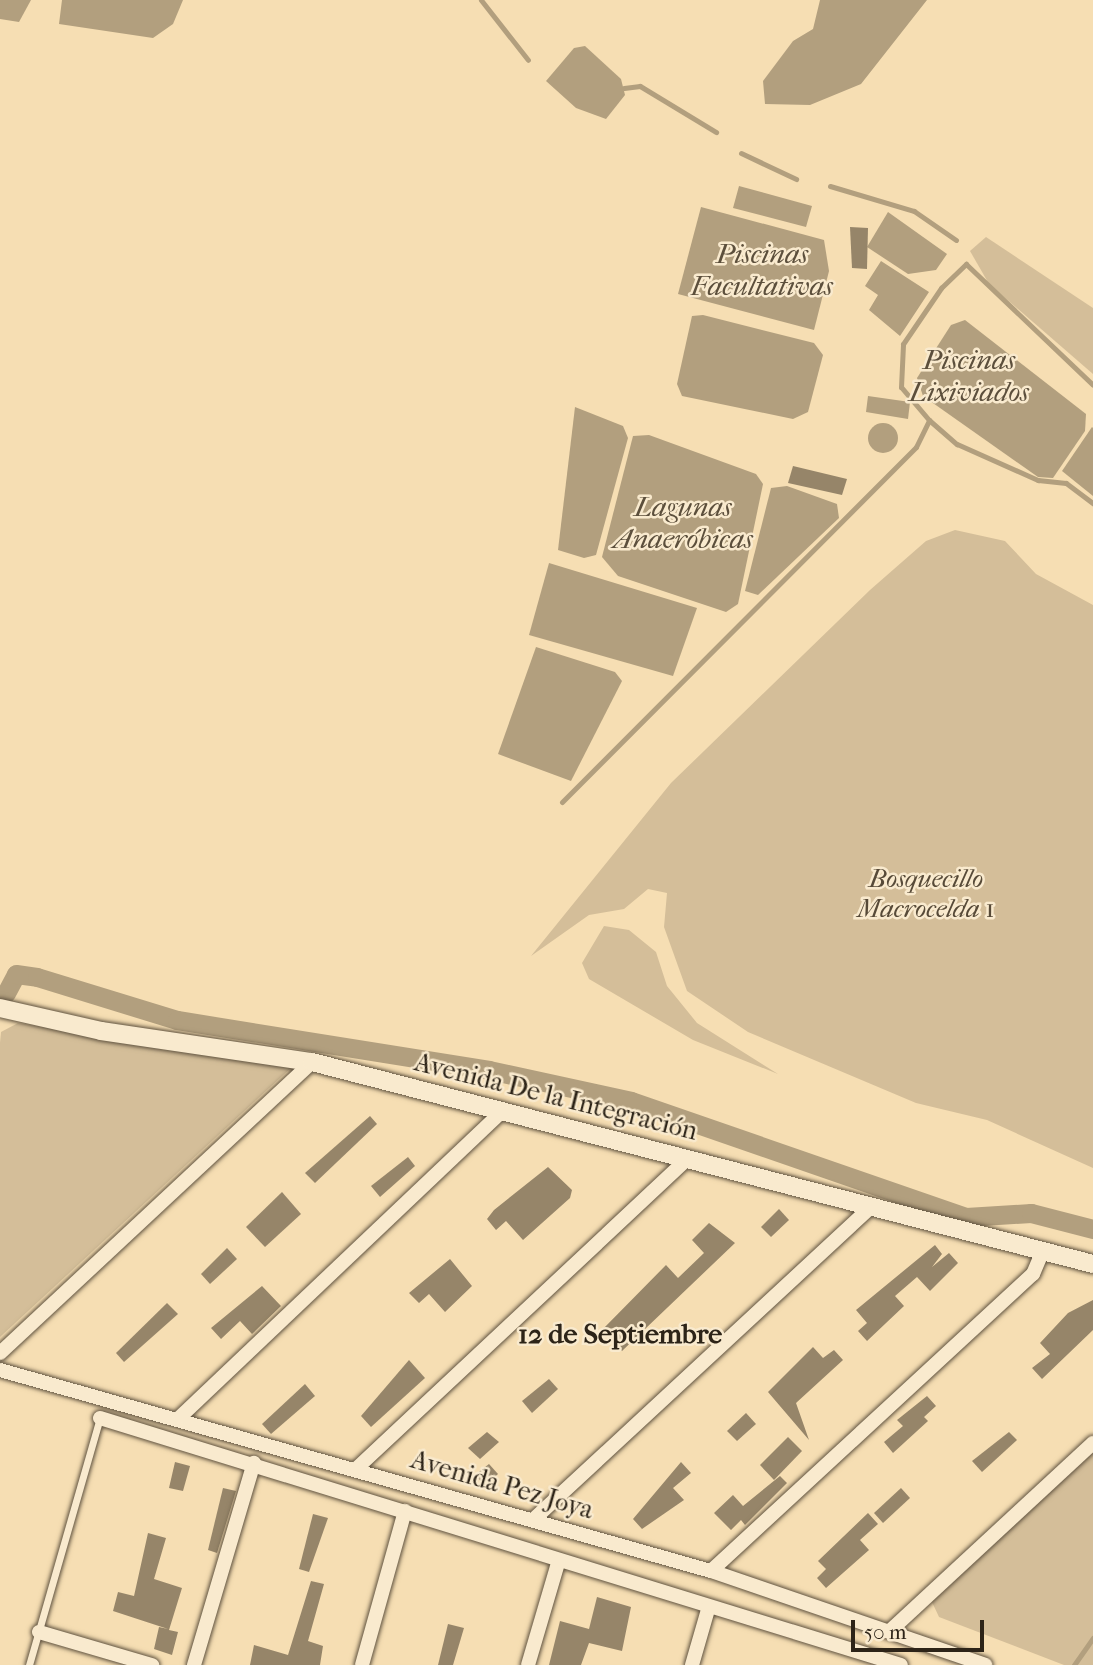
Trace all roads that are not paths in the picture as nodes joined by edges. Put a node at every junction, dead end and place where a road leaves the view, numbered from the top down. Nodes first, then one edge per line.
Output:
1 (0, 1008) edge
2 (312, 1062) junction
3 (501, 1112) junction
4 (688, 1158) junction
5 (868, 1210) junction
6 (1043, 1251) junction
7 (1093, 1264) edge
8 (0, 1353) edge
9 (0, 1370) edge
10 (100, 1418) joint
11 (180, 1418) junction
12 (1093, 1443) edge
13 (254, 1463) junction
14 (357, 1468) junction
15 (405, 1511) junction
16 (534, 1519) junction
17 (559, 1560) junction
18 (710, 1572) junction
19 (709, 1606) junction
20 (892, 1629) junction
21 (39, 1632) junction
22 (860, 1659) edge
23 (29, 1665) edge
24 (152, 1665) edge
25 (194, 1665) edge
26 (362, 1665) edge
27 (528, 1665) edge
28 (692, 1665) edge
29 (901, 1665) edge
30 (985, 1665) edge

1 - 2 street, Avenida De la Integración
2 - 3 street, Avenida De la Integración
2 - 8 street
3 - 4 street, Avenida De la Integración
3 - 11 street
4 - 5 street, Avenida De la Integración
4 - 14 street
5 - 6 street, Avenida De la Integración
5 - 16 street
6 - 7 street, Avenida De la Integración
6 - 18 street
9 - 11 street, Avenida Pez Joya
10 - 13 street, Avenida Pez Joya
10 - 21 lane
11 - 14 street, Avenida Pez Joya
12 - 20 street
13 - 15 street, Avenida Pez Joya
13 - 25 street
14 - 16 street, Avenida Pez Joya
15 - 17 street, Avenida Pez Joya
15 - 26 street
16 - 18 street, Avenida Pez Joya
17 - 19 street, Avenida Pez Joya
17 - 27 street
18 - 20 street, Avenida Pez Joya
19 - 22 street, Avenida Pez Joya
19 - 28 street
20 - 30 street, Avenida Pez Joya
21 - 23 lane
21 - 24 street
22 - 29 street, Avenida Pez Joya

